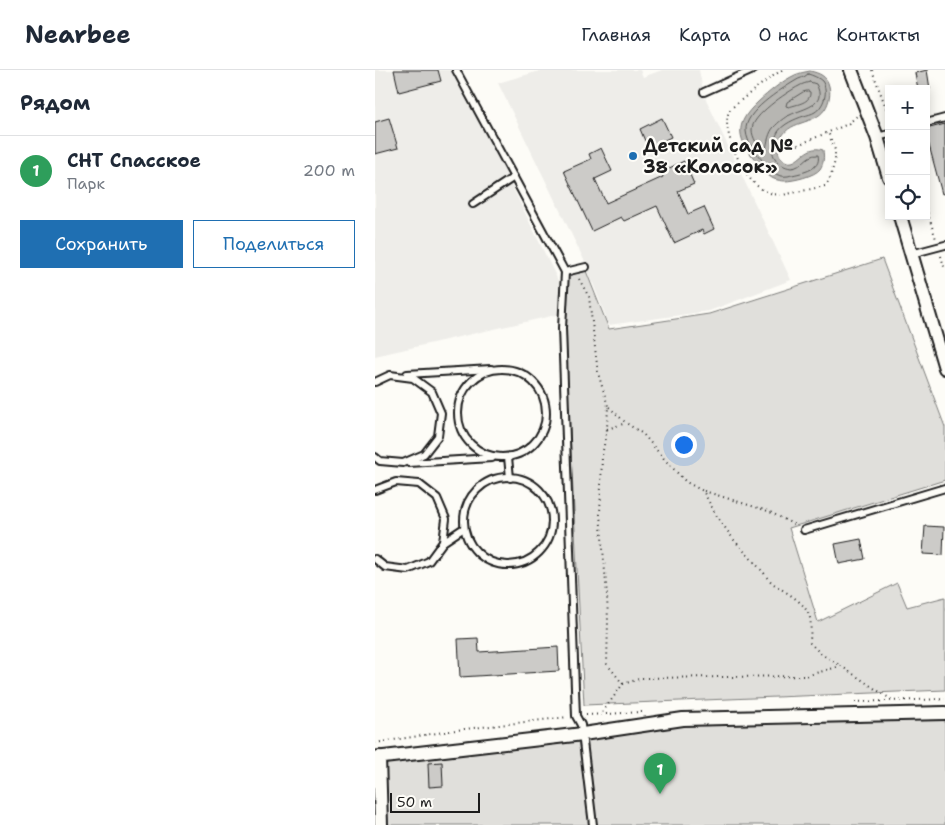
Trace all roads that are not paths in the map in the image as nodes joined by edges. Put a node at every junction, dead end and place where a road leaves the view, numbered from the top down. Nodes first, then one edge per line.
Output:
1 (456, 70) edge
2 (753, 70) edge
3 (851, 70) edge
4 (704, 92) dead end
5 (945, 118) edge
6 (930, 122) edge
7 (883, 136) edge
8 (889, 175) edge
9 (514, 177) junction
10 (473, 204) dead end
11 (901, 220) edge
12 (945, 245) edge
13 (911, 254) junction
14 (586, 267) dead end
15 (565, 272) junction
16 (945, 368) edge
17 (496, 369) junction
18 (390, 375) junction
19 (375, 382) edge
20 (375, 457) edge
21 (508, 457) junction
22 (403, 464) junction
23 (510, 478) junction
24 (945, 488) edge
25 (375, 490) edge
26 (464, 528) junction
27 (804, 530) road end
28 (443, 542) junction
29 (375, 559) edge
30 (945, 713) edge
31 (583, 734) junction
32 (377, 757) edge
33 (381, 825) edge
34 (593, 825) edge

1 - 9 lane
2 - 4 lane
3 - 7 street
5 - 6 lane
7 - 8 street
9 - 10 lane
9 - 15 lane
11 - 13 street
12 - 13 lane
13 - 16 street
14 - 15 lane
15 - 31 lane
17 - 18 lane
17 - 21 lane
17 - 21 lane
18 - 19 lane
18 - 22 lane
20 - 22 lane
21 - 22 lane
21 - 23 lane
23 - 26 lane
23 - 26 lane
24 - 27 lane
25 - 28 lane
26 - 28 lane
28 - 29 lane
30 - 31 street
31 - 32 street
31 - 34 lane
32 - 33 street

